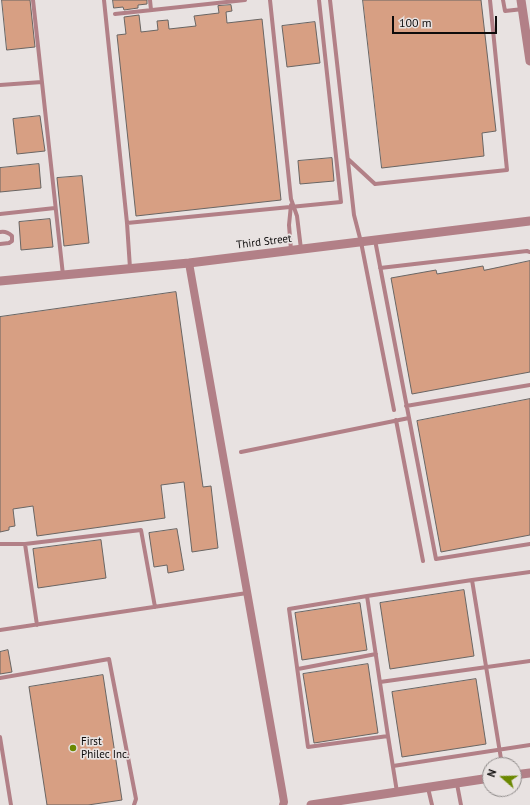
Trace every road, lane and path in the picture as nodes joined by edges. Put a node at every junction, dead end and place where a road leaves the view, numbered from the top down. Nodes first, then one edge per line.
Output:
1 (33, 0) edge
2 (104, 0) edge
3 (150, 0) edge
4 (245, 0) edge
5 (270, 0) edge
6 (319, 0) edge
7 (330, 0) edge
8 (490, 0) edge
9 (503, 0) edge
10 (522, 4) edge
11 (151, 10) junction
12 (115, 14) dead end
13 (530, 61) edge
14 (42, 82) junction
15 (0, 85) edge
16 (348, 159) junction
17 (292, 207) junction
18 (56, 208) junction
19 (0, 214) edge
20 (530, 221) edge
21 (127, 224) junction
22 (0, 232) edge
23 (374, 240) junction
24 (361, 242) junction
25 (0, 244) edge
26 (301, 249) junction
27 (291, 250) junction
28 (530, 252) edge
29 (190, 263) junction
30 (380, 268) junction
31 (130, 269) junction
32 (63, 275) junction
33 (0, 281) edge
34 (530, 384) edge
35 (406, 406) junction
36 (394, 410) dead end
37 (408, 418) junction
38 (396, 420) junction
39 (240, 452) dead end
40 (0, 544) edge
41 (25, 544) junction
42 (530, 544) edge
43 (423, 561) dead end
44 (530, 572) edge
45 (472, 580) junction
46 (248, 593) junction
47 (367, 596) junction
48 (155, 607) junction
49 (37, 625) junction
50 (0, 630) edge
51 (376, 654) junction
52 (530, 661) edge
53 (486, 666) junction
54 (298, 669) junction
55 (0, 678) edge
56 (380, 682) junction
57 (388, 736) junction
58 (0, 737) edge
59 (530, 745) edge
60 (500, 749) junction
61 (501, 757) edge
62 (393, 766) junction
63 (482, 779) edge
64 (457, 783) junction
65 (428, 788) junction
66 (397, 792) junction
67 (11, 805) edge
68 (134, 805) edge
69 (283, 805) edge
70 (311, 805) edge
71 (432, 805) edge
72 (461, 805) edge

1 - 14 lane
2 - 21 lane
3 - 11 lane
4 - 11 lane
5 - 17 lane
6 - 17 lane
7 - 16 lane
8 - 16 lane
9 - 10 lane
10 - 13 street
11 - 12 lane
14 - 15 lane
14 - 18 lane
16 - 24 lane
17 - 21 lane
17 - 26 lane
17 - 27 lane
18 - 19 lane
18 - 32 lane
20 - 23 street, Third Street
21 - 31 lane
22 - 25 lane
23 - 24 street, Third Street
23 - 30 lane
24 - 26 street, Third Street
24 - 36 lane
26 - 27 street, Third Street
27 - 29 street, Third Street
28 - 30 lane
29 - 31 street, Third Street
29 - 46 street
30 - 35 lane
31 - 32 street, Third Street
32 - 33 street, Third Street
34 - 35 lane
35 - 37 lane
37 - 38 lane
37 - 42 lane
38 - 39 lane
38 - 43 lane
40 - 41 lane
41 - 48 lane
41 - 49 lane
44 - 45 lane
45 - 47 lane
45 - 53 lane
46 - 48 lane
46 - 69 street
47 - 51 lane
47 - 54 lane
48 - 49 lane
49 - 50 lane
51 - 54 lane
51 - 56 lane
52 - 53 lane
53 - 56 lane
53 - 60 lane
54 - 57 lane
55 - 68 lane
56 - 57 lane
57 - 62 lane
58 - 67 lane
59 - 60 lane
60 - 61 lane
60 - 62 lane
62 - 66 lane
63 - 64 street
64 - 65 street
64 - 72 lane
65 - 66 street
65 - 71 lane
66 - 70 street

